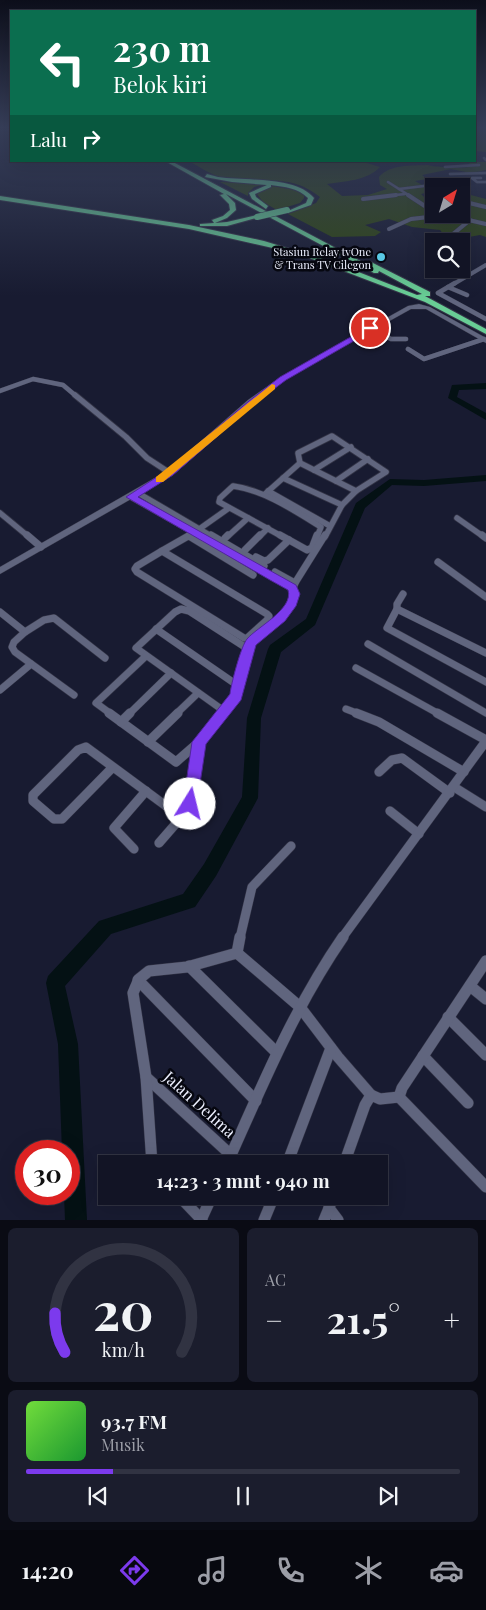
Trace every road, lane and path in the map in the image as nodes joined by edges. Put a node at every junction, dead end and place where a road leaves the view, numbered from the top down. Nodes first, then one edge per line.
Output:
1 (205, 183) edge
2 (206, 183) edge
3 (216, 183) edge
4 (251, 183) edge
5 (389, 183) edge
6 (425, 186) edge
7 (399, 189) junction
8 (405, 194) junction
9 (0, 197) edge
10 (363, 199) dead end
11 (470, 203) edge
12 (425, 206) edge
13 (486, 206) edge
14 (288, 211) junction
15 (132, 217) junction
16 (425, 217) edge
17 (258, 218) junction
18 (282, 218) junction
19 (470, 220) edge
20 (466, 223) edge
21 (486, 224) edge
22 (183, 226) junction
23 (389, 229) dead end
24 (454, 233) edge
25 (486, 265) edge
26 (448, 287) junction
27 (468, 295) dead end
28 (427, 300) junction
29 (486, 319) edge
30 (486, 326) edge
31 (370, 328) junction
32 (485, 337) edge
33 (406, 340) dead end
34 (408, 349) dead end
35 (0, 391) edge
36 (351, 447) junction
37 (368, 459) junction
38 (300, 463) junction
39 (314, 470) junction
40 (170, 473) junction
41 (283, 478) junction
42 (336, 481) junction
43 (356, 491) junction
44 (265, 493) junction
45 (135, 495) junction
46 (156, 503) junction
47 (342, 505) junction
48 (150, 508) junction
49 (230, 508) junction
50 (0, 513) edge
51 (248, 518) junction
52 (457, 518) dead end
53 (187, 525) junction
54 (330, 526) junction
55 (268, 528) junction
56 (197, 531) junction
57 (226, 538) junction
58 (486, 538) edge
59 (289, 540) junction
60 (41, 547) junction
61 (245, 550) junction
62 (162, 551) junction
63 (438, 562) dead end
64 (0, 571) edge
65 (253, 575) dead end
66 (294, 586) junction
67 (404, 594) dead end
68 (486, 597) edge
69 (397, 609) junction
70 (0, 612) edge
71 (156, 629) junction
72 (25, 632) junction
73 (368, 644) dead end
74 (248, 649) junction
75 (486, 653) edge
76 (146, 656) junction
77 (105, 658) dead end
78 (31, 664) junction
79 (356, 668) dead end
80 (171, 673) junction
81 (486, 682) edge
82 (237, 685) junction
83 (0, 690) edge
84 (198, 693) junction
85 (74, 695) dead end
86 (346, 709) dead end
87 (224, 711) junction
88 (486, 713) edge
89 (121, 722) junction
90 (486, 740) edge
91 (148, 742) junction
92 (199, 742) junction
93 (113, 767) junction
94 (379, 772) dead end
95 (464, 772) junction
96 (452, 790) junction
97 (146, 791) junction
98 (486, 807) edge
99 (390, 811) dead end
100 (181, 817) junction
101 (418, 834) junction
102 (159, 843) dead end
103 (291, 846) dead end
104 (134, 849) dead end
105 (237, 953) junction
106 (486, 961) edge
107 (190, 966) junction
108 (138, 980) junction
109 (470, 986) junction
110 (486, 1000) edge
111 (300, 1007) junction
112 (448, 1018) junction
113 (331, 1048) junction
114 (276, 1052) junction
115 (486, 1055) edge
116 (423, 1056) junction
117 (146, 1077) junction
118 (371, 1095) junction
119 (399, 1097) junction
120 (256, 1101) junction
121 (468, 1103) dead end
122 (150, 1155) edge
123 (225, 1155) edge
124 (231, 1155) edge
125 (290, 1155) edge
126 (347, 1155) edge
127 (486, 1187) edge
128 (188, 1205) edge
129 (208, 1205) edge
130 (270, 1205) edge
131 (330, 1205) edge
132 (332, 1205) edge
133 (201, 1220) edge
134 (264, 1220) edge
135 (324, 1220) edge
136 (338, 1220) edge

1 - 15 highway
2 - 28 highway
3 - 18 highway
4 - 14 highway
5 - 7 street
6 - 7 street
7 - 8 street
8 - 10 street
8 - 12 street
9 - 15 highway
9 - 22 highway
11 - 13 street
14 - 17 highway, bridge
14 - 18 highway
15 - 17 highway
16 - 23 street
17 - 22 highway
18 - 30 highway
19 - 21 street
20 - 24 street
22 - 28 highway
25 - 26 street
26 - 27 street
26 - 29 street
28 - 32 highway
31 - 32 street
31 - 33 street
31 - 40 street
32 - 34 street
35 - 40 street
36 - 37 street
36 - 38 street
36 - 39 street
37 - 42 street
37 - 43 street
38 - 39 street
38 - 41 street
39 - 42 street
40 - 45 street
41 - 44 street
41 - 47 street
42 - 43 street
43 - 47 street
44 - 49 street
44 - 54 street
44 - 59 street
45 - 46 street
45 - 48 street
45 - 60 street
46 - 48 street
46 - 53 street
47 - 54 street
48 - 53 street
49 - 51 street
49 - 56 street
50 - 60 street
51 - 55 street
51 - 57 street
52 - 58 street
53 - 56 street
54 - 66 street
55 - 59 street
55 - 61 street
56 - 57 street
56 - 62 street
56 - 65 street
56 - 66 street
57 - 61 street
59 - 61 street
60 - 64 street
62 - 62 street
63 - 68 street
66 - 74 street
67 - 69 street
69 - 75 street
69 - 81 street
70 - 72 street
71 - 74 street
71 - 76 street
71 - 82 street
72 - 77 street
72 - 78 street
73 - 88 street
74 - 82 street
76 - 80 street
76 - 89 street
78 - 83 street
78 - 85 street
79 - 90 street
80 - 84 street
80 - 89 street
82 - 87 street
84 - 87 street
84 - 91 street
86 - 95 street
87 - 92 street
89 - 91 street
90 - 95 street
91 - 92 street
92 - 100 street
93 - 93 street
93 - 97 street
94 - 96 street
95 - 96 street
96 - 98 street
96 - 101 street
97 - 100 street
97 - 104 street
99 - 101 street
100 - 102 street
101 - 111 street
103 - 105 street
105 - 107 street
105 - 111 street
106 - 109 street
107 - 108 street
107 - 114 street
108 - 117 street
108 - 120 street
109 - 110 street
109 - 112 street
111 - 113 street
111 - 114 street
112 - 115 street
112 - 116 street
113 - 118 street
113 - 125 street
114 - 120 street
116 - 119 street
116 - 121 street
117 - 122 street
117 - 123 street, Jalan Delima
118 - 119 street
118 - 126 street
119 - 127 street
120 - 124 street
128 - 133 street
129 - 133 street
130 - 134 street
131 - 135 street
132 - 136 street

